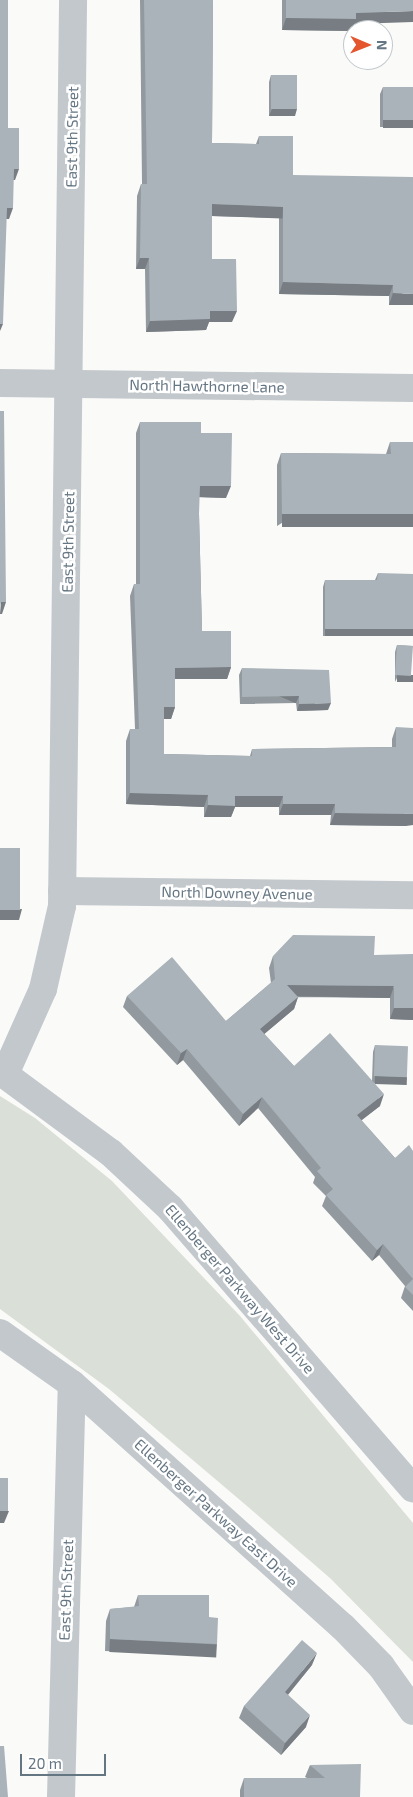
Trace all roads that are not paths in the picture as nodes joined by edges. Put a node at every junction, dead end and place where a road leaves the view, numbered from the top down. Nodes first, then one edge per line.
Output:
1 (74, 0) edge
2 (0, 383) edge
3 (70, 384) junction
4 (413, 388) edge
5 (62, 891) junction
6 (413, 895) edge
7 (2, 1073) edge
8 (0, 1333) edge
9 (72, 1384) junction
10 (413, 1490) edge
11 (413, 1711) edge
12 (61, 1797) edge

1 - 3 street, East 9th Street
2 - 3 street, North Hawthorne Lane
3 - 4 street, North Hawthorne Lane
3 - 5 street, East 9th Street
5 - 6 street, North Downey Avenue
5 - 7 street, East 9th Street
7 - 10 street, Ellenberger Parkway West Drive
8 - 9 street, Ellenberger Parkway East Drive
9 - 11 street, Ellenberger Parkway East Drive
9 - 12 street, East 9th Street

